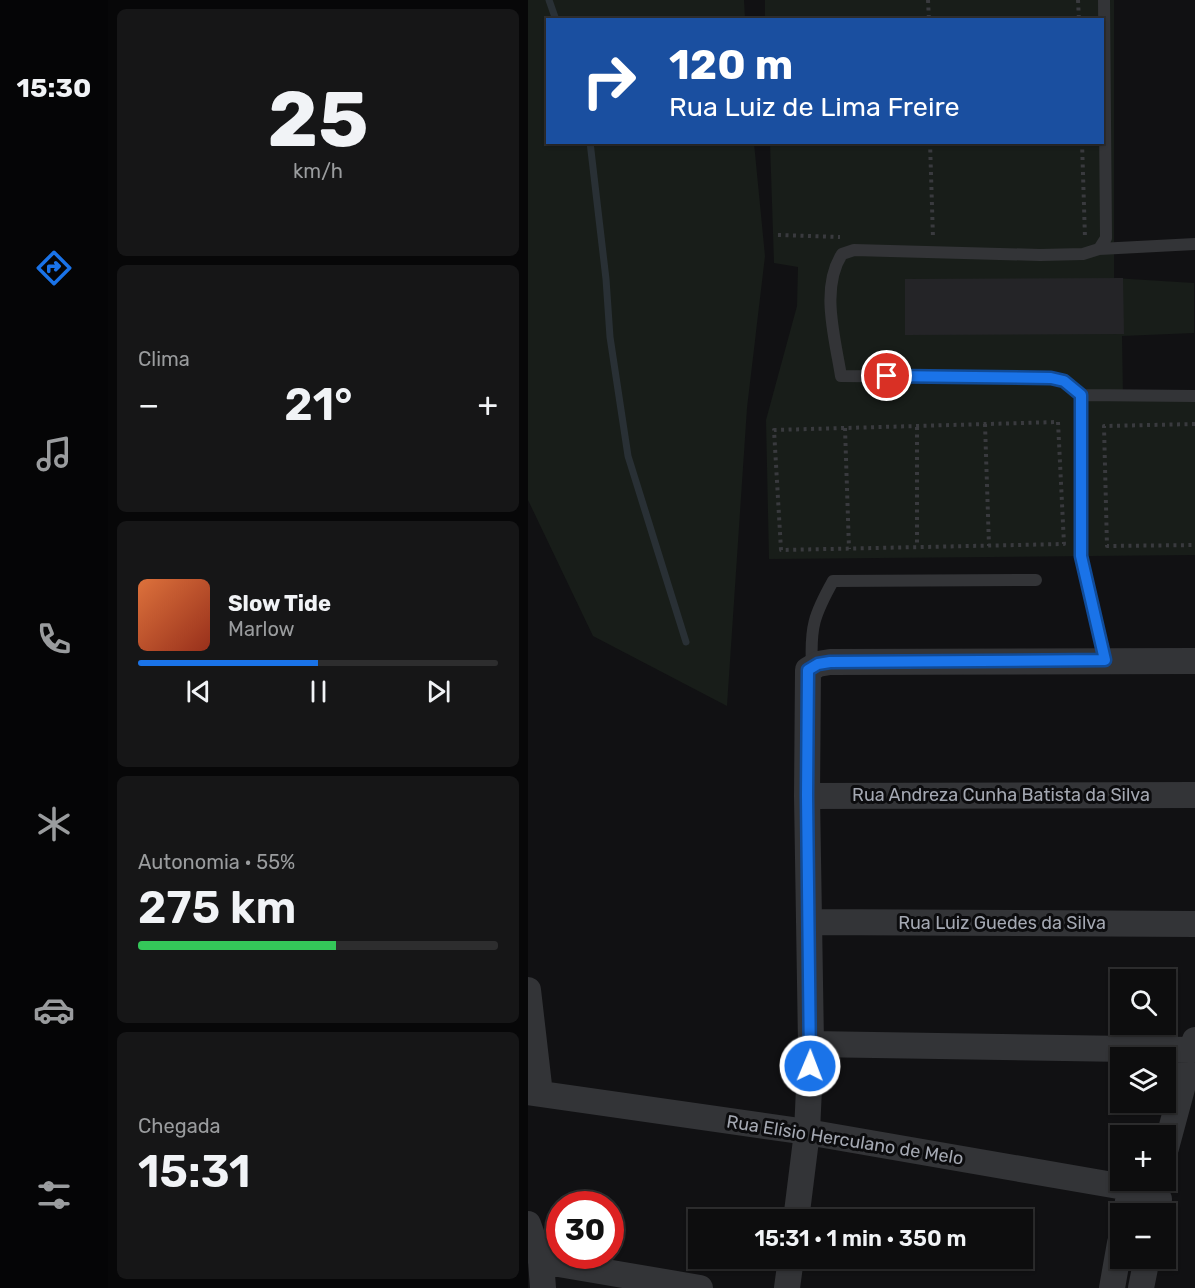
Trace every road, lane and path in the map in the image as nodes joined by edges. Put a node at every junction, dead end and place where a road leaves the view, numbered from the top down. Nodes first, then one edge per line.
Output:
1 (928, 0) edge
2 (1078, 0) edge
3 (1104, 0) edge
4 (928, 18) edge
5 (1078, 18) edge
6 (930, 144) edge
7 (1082, 144) edge
8 (778, 235) dead end
9 (850, 237) dead end
10 (921, 238) dead end
11 (933, 239) junction
12 (945, 239) dead end
13 (1074, 240) dead end
14 (1195, 244) edge
15 (1099, 249) junction
16 (1081, 395) junction
17 (1195, 396) edge
18 (985, 424) junction
19 (1195, 424) edge
20 (917, 426) junction
21 (845, 428) junction
22 (1195, 545) edge
23 (989, 546) junction
24 (917, 548) junction
25 (849, 549) junction
26 (1036, 580) dead end
27 (1105, 660) junction
28 (1195, 661) edge
29 (821, 664) junction
30 (1195, 795) edge
31 (807, 796) junction
32 (809, 922) junction
33 (1195, 924) edge
34 (528, 990) edge
35 (811, 1044) junction
36 (1193, 1045) edge
37 (534, 1093) edge
38 (1172, 1125) edge
39 (807, 1132) junction
40 (1110, 1180) edge
41 (797, 1209) edge
42 (528, 1224) edge
43 (541, 1261) junction
44 (789, 1269) edge
45 (1115, 1269) edge
46 (1145, 1269) edge
47 (543, 1288) edge
48 (700, 1288) edge
49 (787, 1288) edge
50 (1112, 1288) edge
51 (1141, 1288) edge

1 - 4 path
2 - 5 path
3 - 15 lane
6 - 11 path
7 - 13 path
8 - 9 path
10 - 11 path
11 - 12 path
14 - 15 lane
15 - 16 lane
16 - 17 lane
16 - 27 lane
18 - 20 path
18 - 23 path
18 - 23 path
19 - 22 path
20 - 21 path
20 - 24 path
21 - 25 path
21 - 25 path
23 - 24 path
24 - 25 path
26 - 29 lane
27 - 28 street
27 - 29 street
29 - 31 street
30 - 31 street, Rua Andreza Cunha Batista da Silva
31 - 32 street
32 - 33 street, Rua Luiz Guedes da Silva
32 - 35 street
34 - 37 street
35 - 36 street
35 - 39 street
36 - 38 street
37 - 39 street, Rua Elísio Herculano de Melo
39 - 40 street, Rua Elísio Herculano de Melo
39 - 41 street
42 - 43 street
43 - 47 street
43 - 48 street
44 - 49 street
45 - 50 street
46 - 51 street

